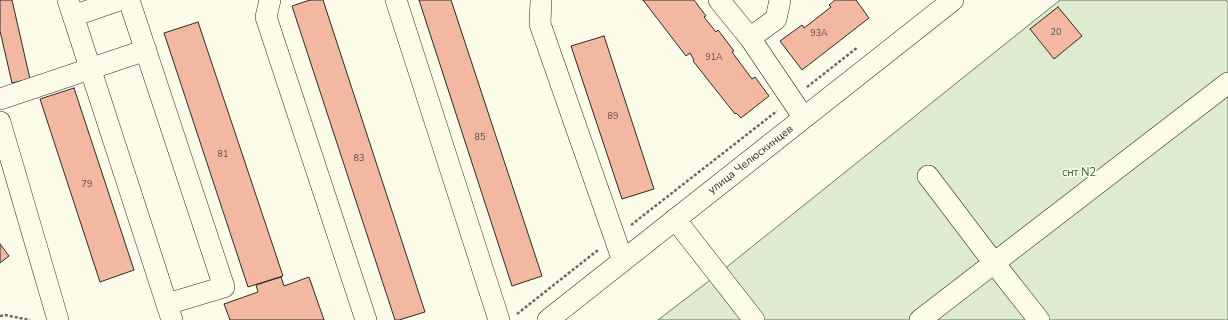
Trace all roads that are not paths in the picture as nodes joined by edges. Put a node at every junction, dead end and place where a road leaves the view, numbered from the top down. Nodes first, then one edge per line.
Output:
1 (119, 0) edge
2 (129, 0) edge
3 (270, 0) edge
4 (396, 0) edge
5 (541, 0) edge
6 (719, 0) edge
7 (780, 0) edge
8 (953, 0) edge
9 (70, 8) edge
10 (750, 38) junction
11 (146, 50) junction
12 (90, 69) junction
13 (1228, 83) edge
14 (0, 99) edge
15 (804, 118) junction
16 (0, 122) edge
17 (928, 176) dead end
18 (675, 220) junction
19 (623, 261) junction
20 (994, 263) junction
21 (170, 312) edge
22 (507, 318) edge
23 (58, 320) edge
24 (366, 320) edge
25 (548, 320) edge
26 (754, 320) edge
27 (920, 320) edge
28 (1039, 320) edge

1 - 9 street
2 - 11 street
3 - 24 street
4 - 22 street
5 - 19 street
6 - 10 street
7 - 10 street
8 - 15 street, улица Челюскинцев
9 - 12 street
10 - 15 street
11 - 12 street
11 - 21 street
12 - 14 street
12 - 21 street
13 - 20 street
15 - 18 street, улица Челюскинцев
16 - 23 street
17 - 20 street
18 - 19 street, улица Челюскинцев
18 - 26 street
19 - 25 street, улица Челюскинцев
20 - 27 street
20 - 28 street

